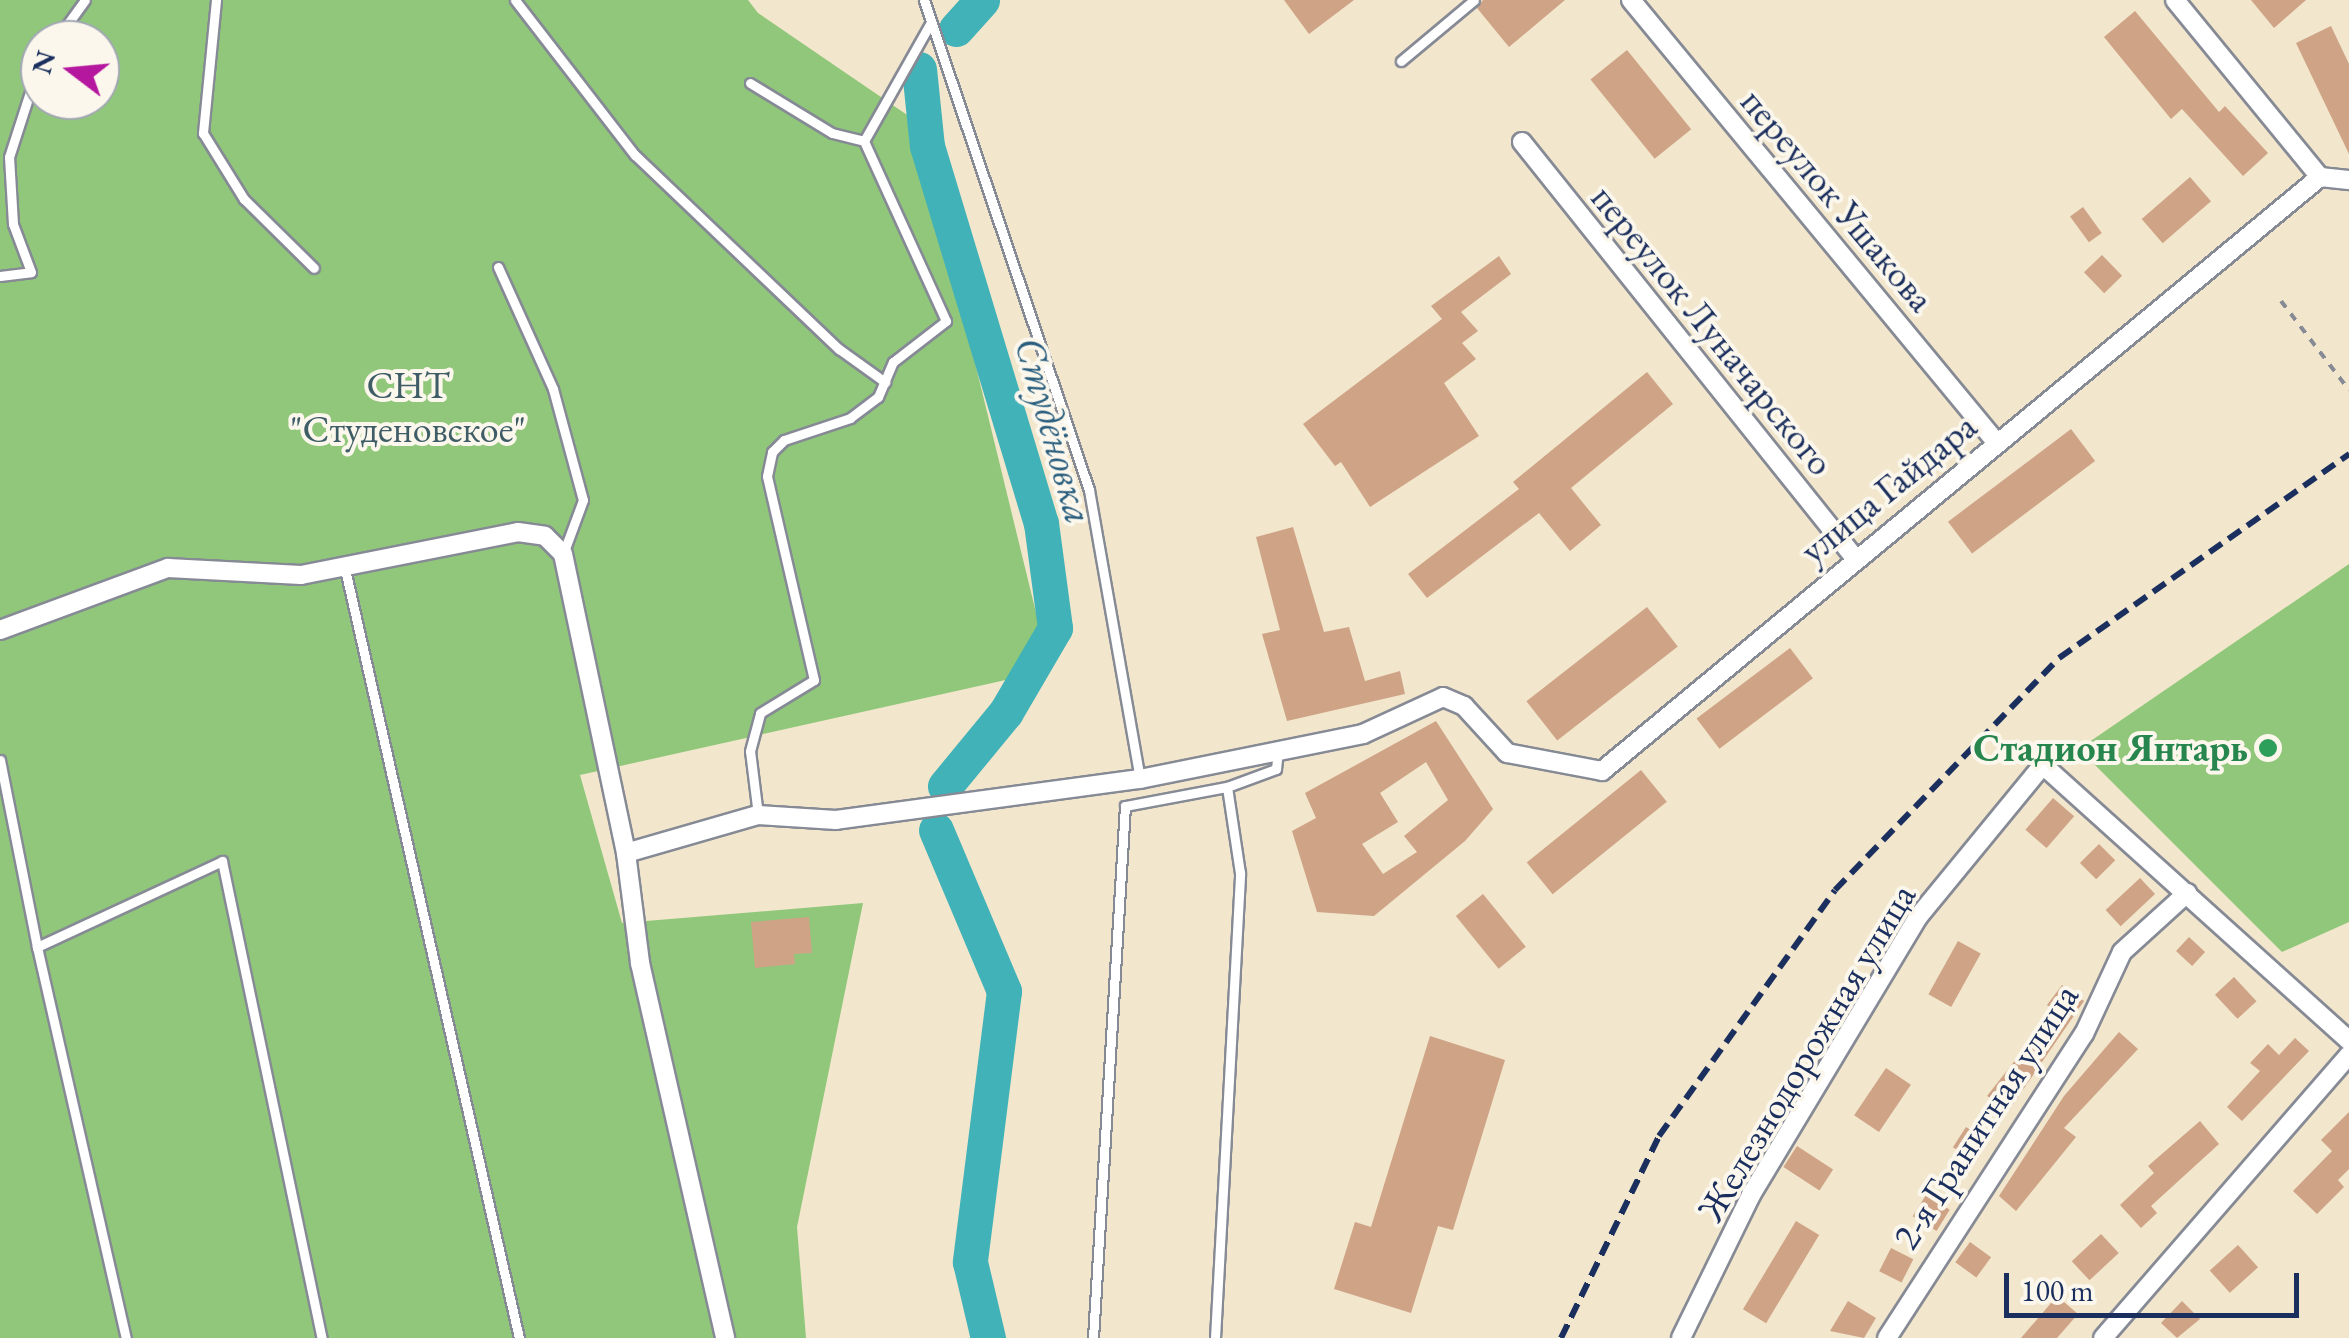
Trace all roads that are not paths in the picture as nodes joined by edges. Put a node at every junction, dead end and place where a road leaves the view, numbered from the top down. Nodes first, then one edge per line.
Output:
1 (216, 0) edge
2 (515, 0) edge
3 (924, 0) edge
4 (1474, 0) edge
5 (1631, 0) edge
6 (2176, 0) edge
7 (931, 22) junction
8 (1400, 62) dead end
9 (750, 83) dead end
10 (21, 120) edge
11 (864, 141) junction
12 (1522, 142) dead end
13 (2320, 177) junction
14 (2349, 180) edge
15 (498, 267) dead end
16 (314, 268) dead end
17 (0, 276) edge
18 (885, 382) junction
19 (1996, 442) junction
20 (563, 554) junction
21 (1854, 557) junction
22 (345, 568) junction
23 (0, 630) edge
24 (1278, 751) junction
25 (0, 760) edge
26 (1140, 780) junction
27 (1227, 787) junction
28 (758, 816) junction
29 (626, 854) junction
30 (2187, 893) junction
31 (38, 947) junction
32 (2349, 1041) edge
33 (2349, 1055) edge
34 (126, 1338) edge
35 (322, 1338) edge
36 (520, 1338) edge
37 (725, 1338) edge
38 (1094, 1338) edge
39 (1215, 1338) edge
40 (1681, 1338) edge
41 (1887, 1338) edge
42 (2103, 1338) edge

1 - 16 lane
2 - 18 lane
3 - 7 lane
4 - 8 lane
5 - 19 street, переулок Ушакова
6 - 13 street
7 - 11 lane
7 - 26 lane
9 - 11 lane
10 - 17 lane
11 - 18 lane
12 - 21 street, переулок Луначарского
13 - 14 street
13 - 19 street, улица Гайдара
15 - 20 lane
18 - 28 lane
19 - 21 street, улица Гайдара
20 - 22 street
20 - 29 street
21 - 24 street, улица Гайдара
22 - 23 street
22 - 36 lane
24 - 26 street
24 - 27 lane
25 - 31 lane
26 - 28 street
27 - 38 lane
27 - 39 lane
28 - 29 street
29 - 37 street
30 - 32 street
30 - 40 street, Железнодорожная улица
30 - 41 street, 2-я Гранитная улица
31 - 34 lane
31 - 35 lane
33 - 42 street

